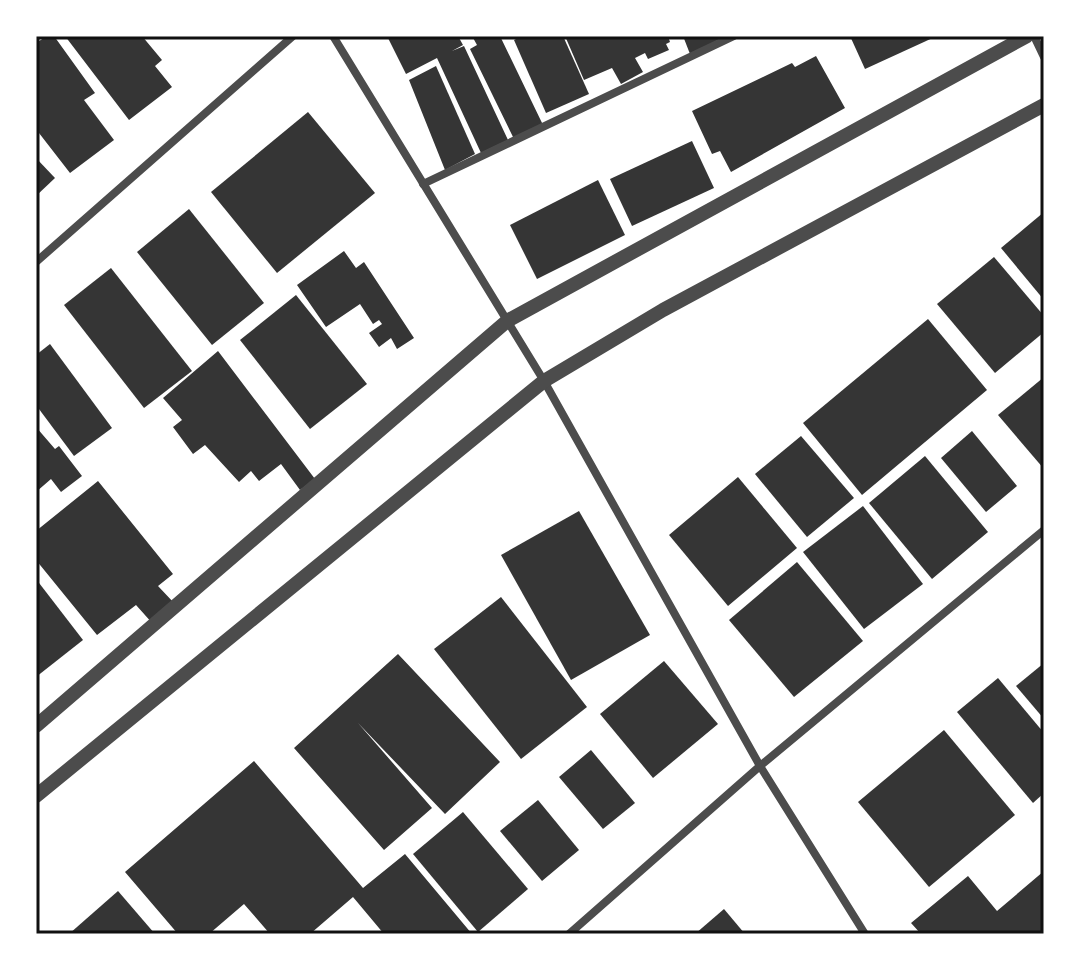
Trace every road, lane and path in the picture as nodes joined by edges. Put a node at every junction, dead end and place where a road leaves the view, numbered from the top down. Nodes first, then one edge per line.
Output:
1 (293, 36) edge
2 (333, 36) edge
3 (734, 36) edge
4 (1027, 36) edge
5 (1034, 36) edge
6 (1044, 57) edge
7 (1044, 105) edge
8 (423, 184) junction
9 (36, 262) edge
10 (507, 321) junction
11 (544, 381) junction
12 (1044, 530) edge
13 (36, 726) edge
14 (760, 766) junction
15 (36, 796) edge
16 (569, 934) edge
17 (865, 934) edge

1 - 9 street
2 - 8 street
3 - 8 street
4 - 10 street
5 - 6 street
7 - 11 street
8 - 10 street
10 - 11 street
10 - 13 street
11 - 14 street
11 - 15 street
12 - 14 street
14 - 16 street
14 - 17 street

